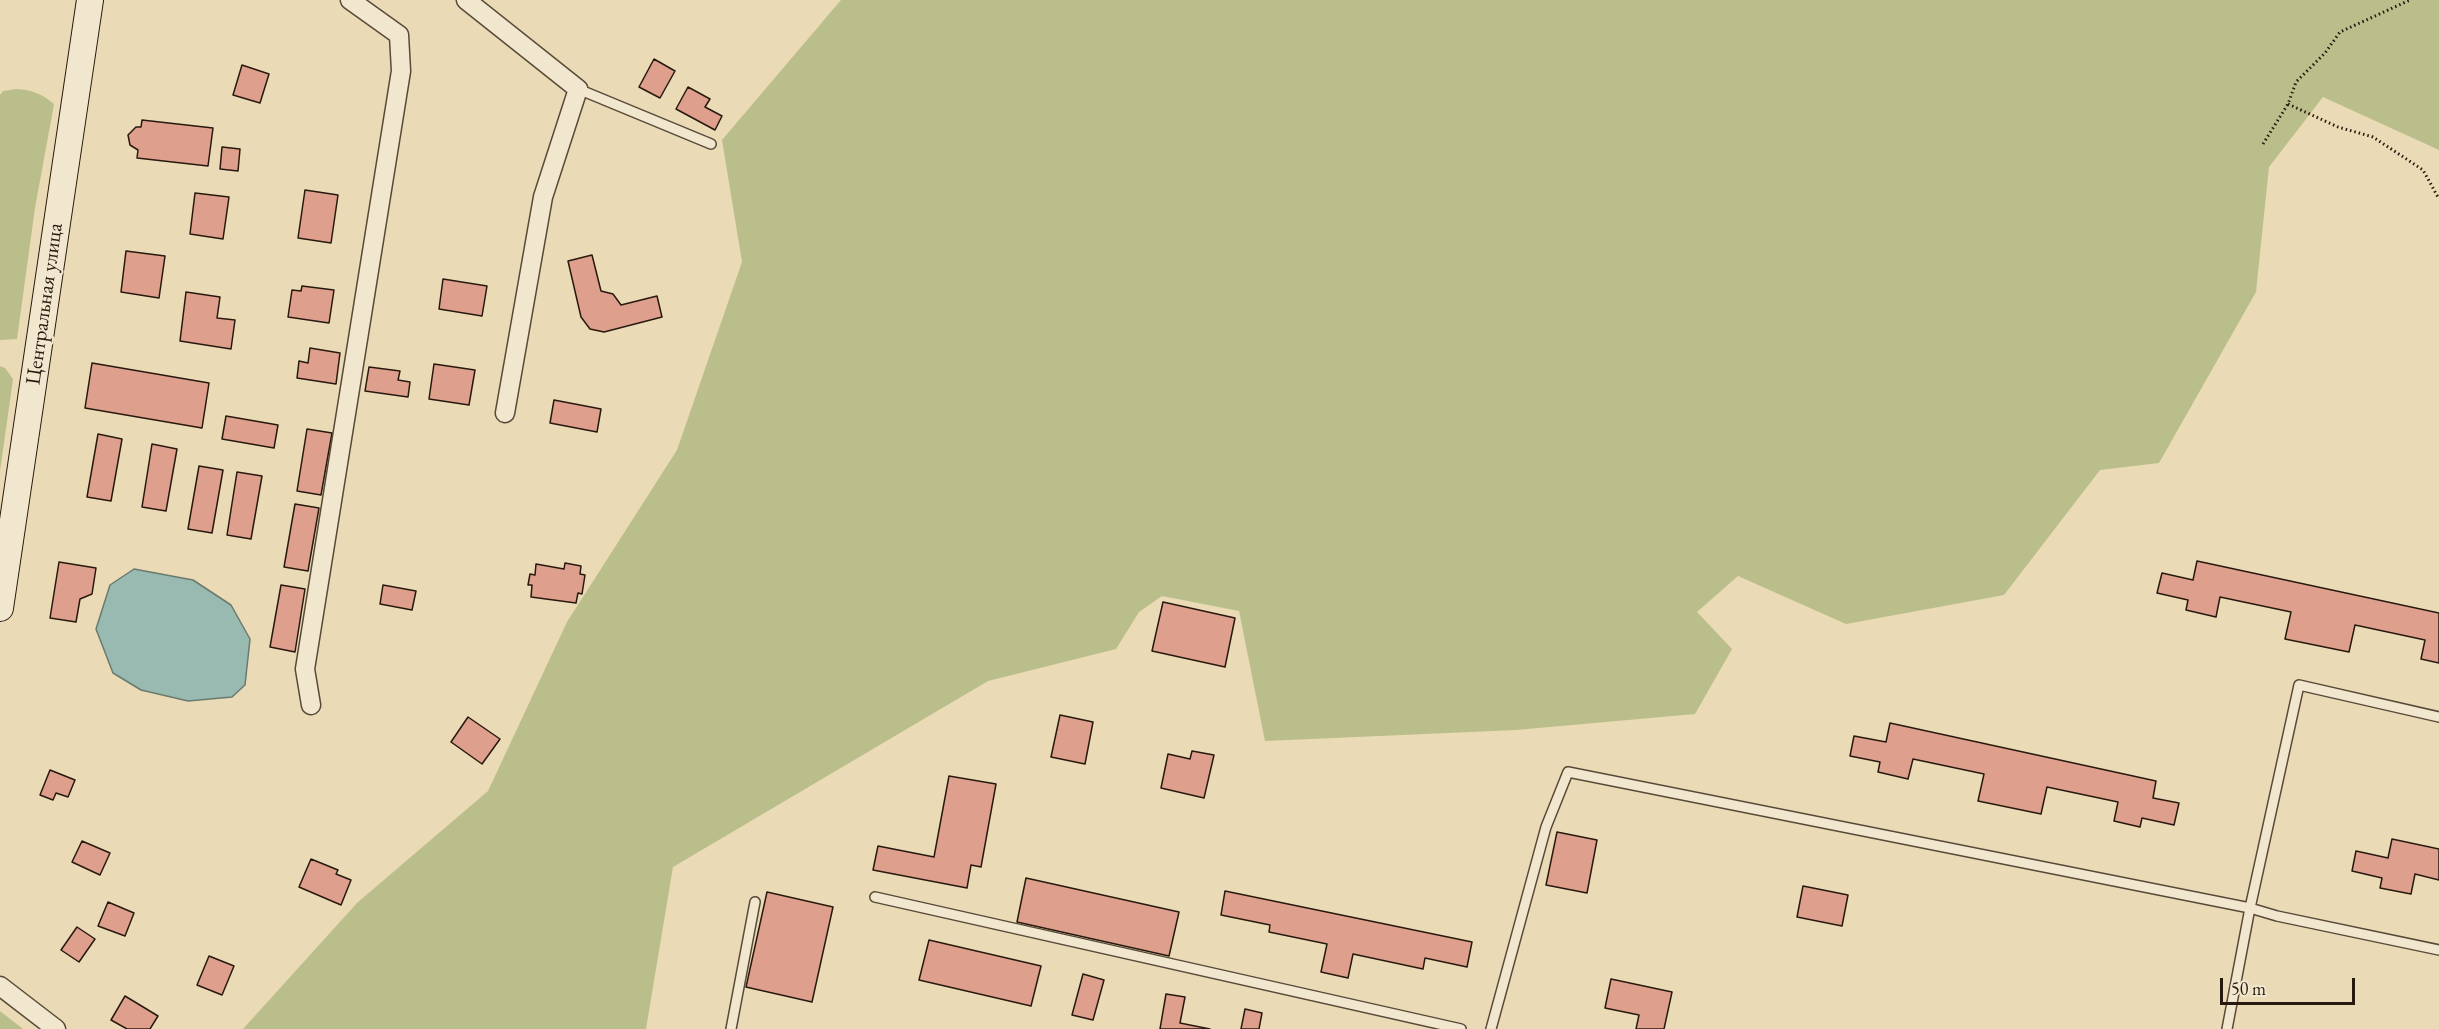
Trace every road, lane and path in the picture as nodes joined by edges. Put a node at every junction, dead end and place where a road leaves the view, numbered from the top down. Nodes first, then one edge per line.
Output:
1 (90, 0) edge
2 (350, 0) edge
3 (466, 0) edge
4 (2410, 0) edge
5 (578, 88) junction
6 (2288, 104) junction
7 (711, 144) dead end
8 (2263, 144) dead end
9 (2439, 199) edge
10 (505, 413) dead end
11 (3, 565) edge
12 (0, 608) edge
13 (311, 705) dead end
14 (2439, 717) edge
15 (875, 897) dead end
16 (755, 902) dead end
17 (2250, 908) junction
18 (2439, 950) edge
19 (0, 986) edge
20 (56, 1029) edge
21 (731, 1029) edge
22 (1461, 1029) edge
23 (1491, 1029) edge
24 (2227, 1029) edge

1 - 11 main road, Центральная улица
2 - 13 street
3 - 5 street
4 - 6 path
5 - 7 lane
5 - 10 street
6 - 8 path
6 - 9 path
11 - 12 main road, Центральная улица
14 - 17 lane
15 - 22 lane
16 - 21 lane
17 - 18 lane
17 - 23 lane
17 - 24 lane
19 - 20 street

